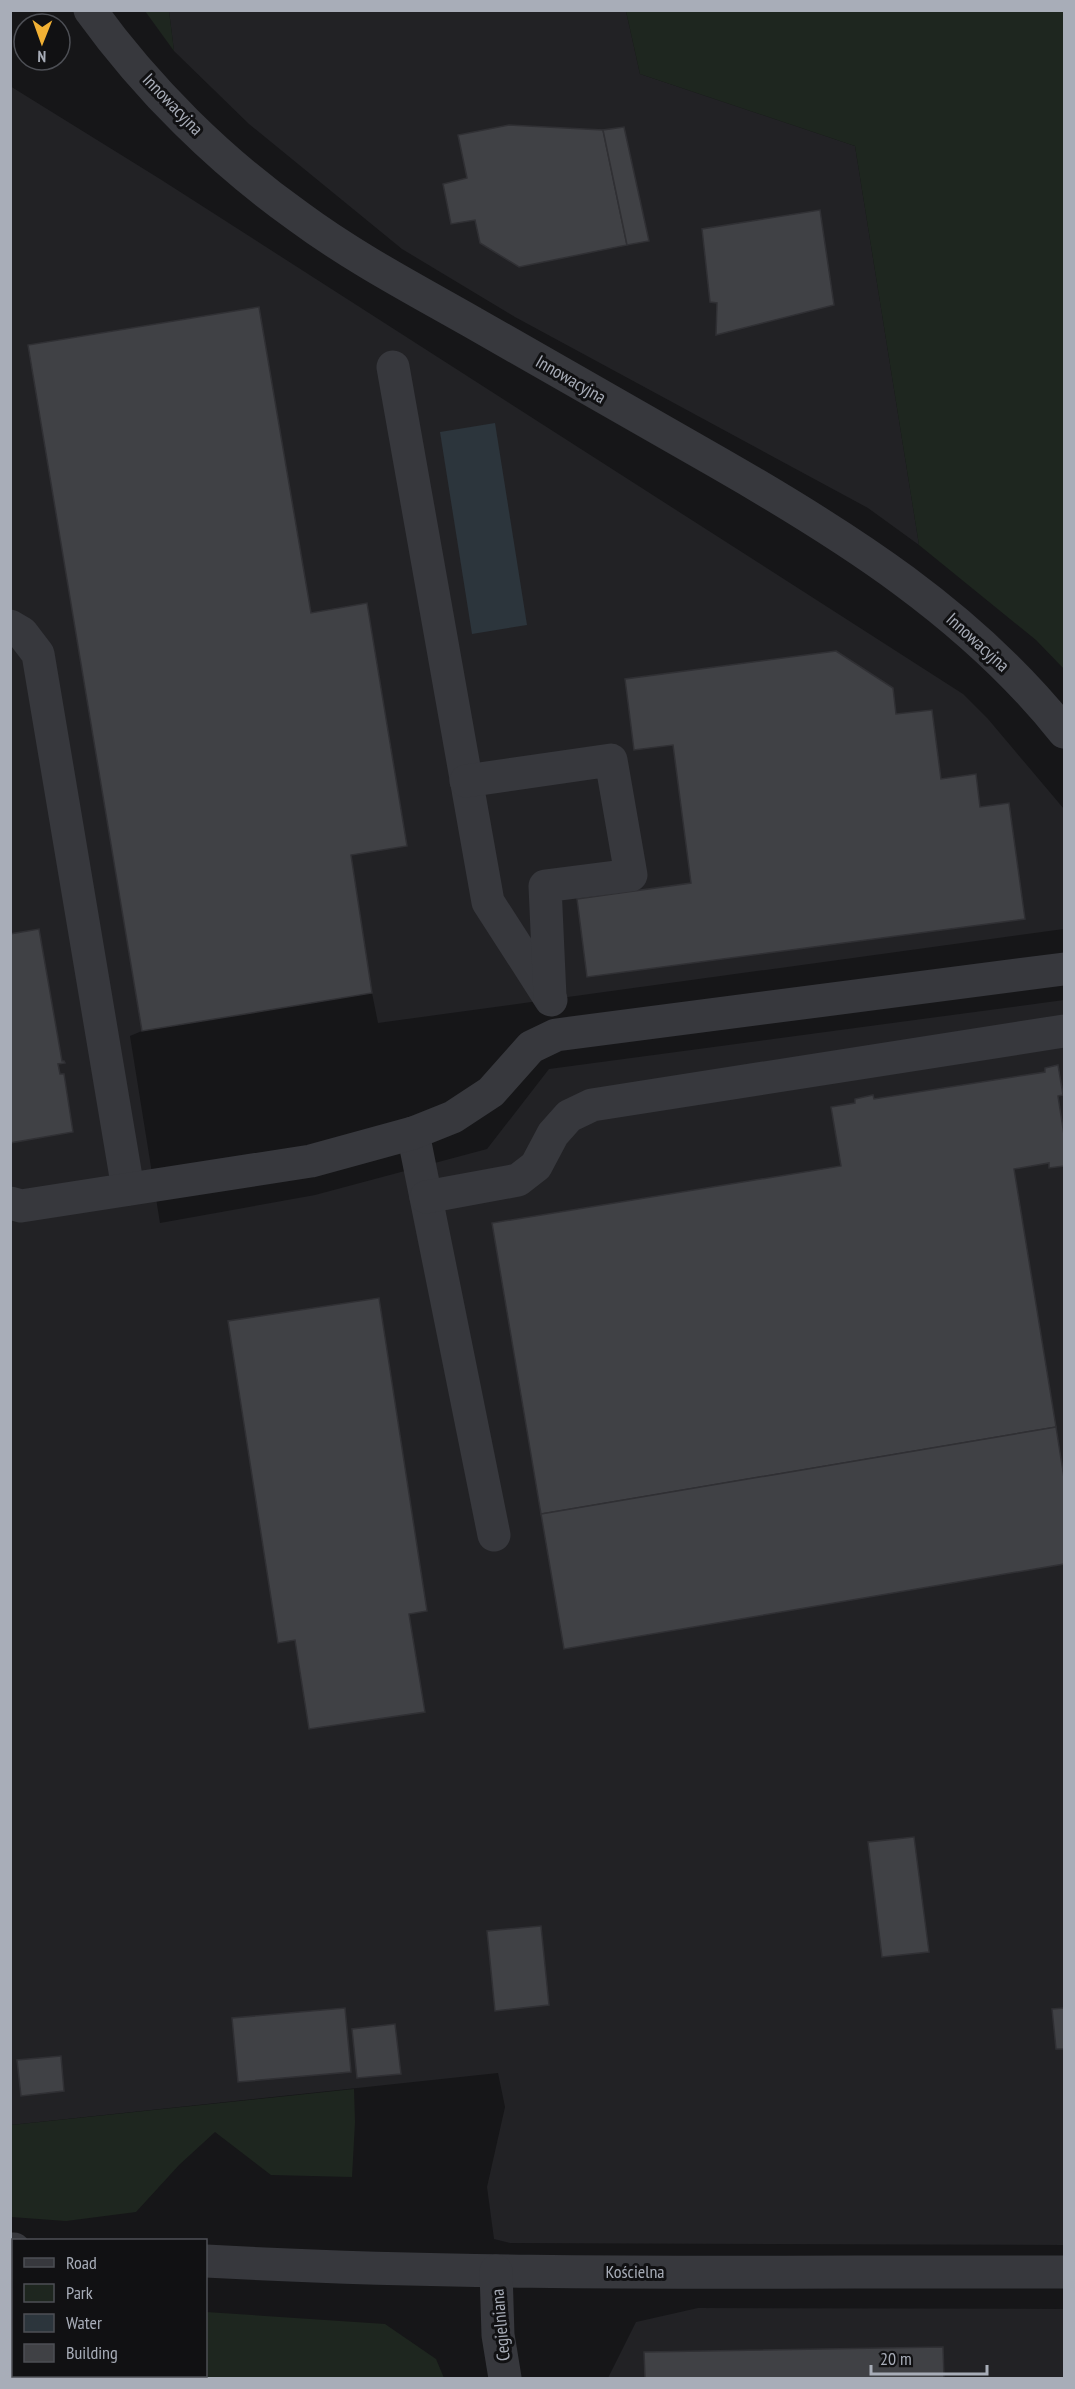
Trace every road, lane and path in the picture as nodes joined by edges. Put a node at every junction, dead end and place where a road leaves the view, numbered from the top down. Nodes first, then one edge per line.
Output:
1 (90, 10) edge
2 (393, 366) dead end
3 (10, 626) edge
4 (1065, 732) edge
5 (466, 781) junction
6 (1065, 969) edge
7 (551, 1000) junction
8 (1065, 1031) edge
9 (556, 1035) junction
10 (413, 1132) junction
11 (128, 1189) junction
12 (426, 1197) junction
13 (10, 1203) edge
14 (494, 1535) dead end
15 (207, 2261) edge
16 (496, 2271) junction
17 (1065, 2272) edge
18 (505, 2379) edge

1 - 4 street, Innowacyjna
2 - 5 street
3 - 11 street
5 - 7 street
5 - 7 street
6 - 9 street
7 - 9 street
8 - 12 street
9 - 10 street
10 - 11 street
10 - 12 street
11 - 13 street
12 - 14 street
15 - 16 street, Kościelna
16 - 17 street, Kościelna
16 - 18 street, Cegielniana

